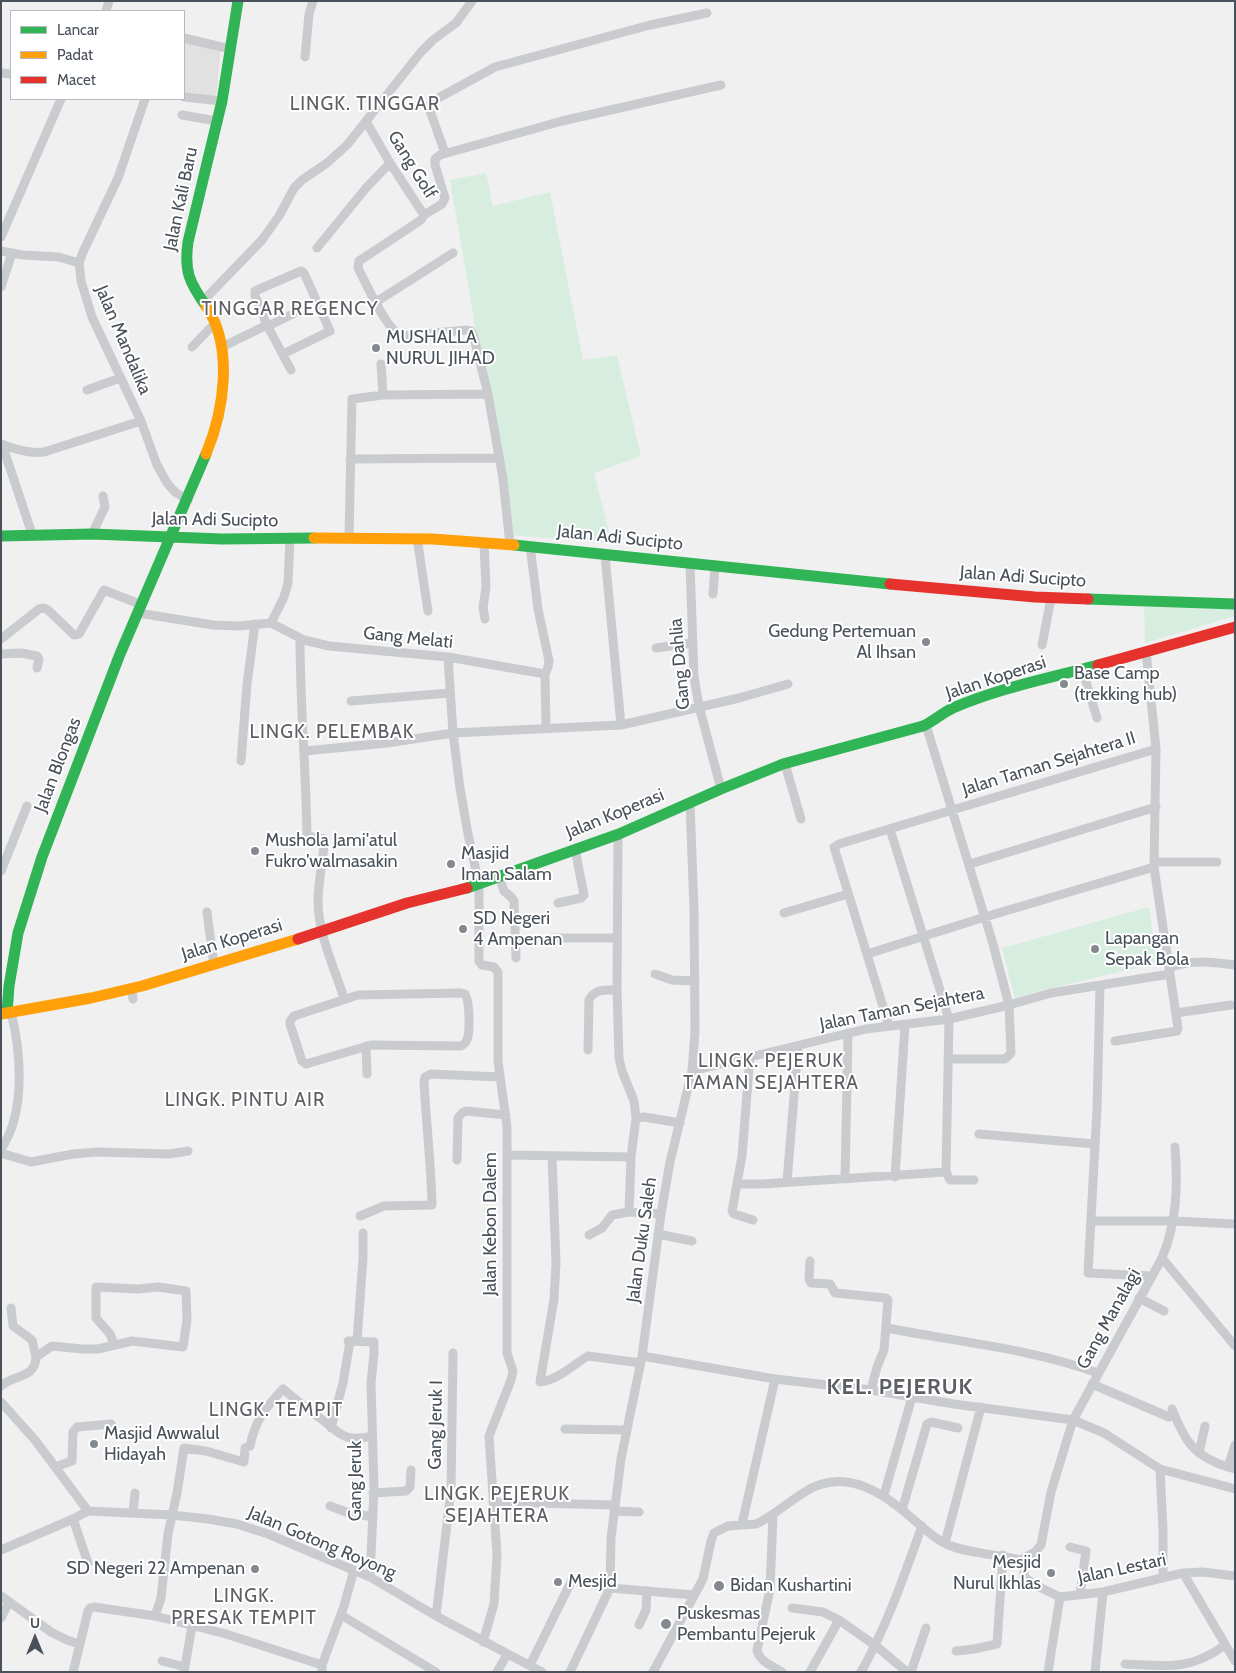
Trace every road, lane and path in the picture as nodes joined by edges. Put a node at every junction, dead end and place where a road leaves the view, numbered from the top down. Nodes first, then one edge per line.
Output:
1 (238, 1) edge
2 (313, 1) edge
3 (472, 1) edge
4 (707, 14) dead end
5 (185, 38) edge
6 (230, 49) junction
7 (306, 57) dead end
8 (721, 85) dead end
9 (185, 98) edge
10 (61, 100) edge
11 (145, 100) edge
12 (222, 101) junction
13 (182, 115) dead end
14 (217, 121) junction
15 (366, 123) junction
16 (445, 153) junction
17 (390, 163) junction
18 (424, 215) junction
19 (1, 237) edge
20 (317, 248) dead end
21 (1, 251) edge
22 (12, 253) junction
23 (453, 253) dead end
24 (79, 263) junction
25 (1, 287) edge
26 (203, 301) junction
27 (376, 302) junction
28 (293, 314) dead end
29 (216, 322) junction
30 (268, 325) junction
31 (192, 347) dead end
32 (222, 347) junction
33 (283, 354) junction
34 (381, 364) dead end
35 (291, 370) dead end
36 (120, 378) junction
37 (87, 390) dead end
38 (488, 394) junction
39 (383, 395) junction
40 (141, 421) junction
41 (2, 444) edge
42 (499, 458) junction
43 (350, 459) junction
44 (103, 496) dead end
45 (188, 500) junction
46 (32, 534) junction
47 (92, 534) junction
48 (1, 536) edge
49 (169, 538) junction
50 (348, 538) junction
51 (417, 538) junction
52 (290, 539) junction
53 (484, 543) junction
54 (510, 545) junction
55 (530, 546) junction
56 (605, 555) junction
57 (690, 564) junction
58 (714, 566) junction
59 (713, 594) dead end
60 (1051, 598) junction
61 (1235, 604) edge
62 (140, 610) junction
63 (428, 611) dead end
64 (485, 619) dead end
65 (271, 623) junction
66 (256, 624) junction
67 (1235, 627) edge
68 (300, 638) junction
69 (1, 639) edge
70 (692, 643) junction
71 (1042, 645) dead end
72 (656, 648) dead end
73 (1146, 651) junction
74 (1, 654) edge
75 (448, 658) junction
76 (37, 668) dead end
77 (1082, 669) junction
78 (545, 674) junction
79 (788, 684) dead end
80 (450, 693) junction
81 (351, 701) dead end
82 (699, 706) junction
83 (1097, 718) dead end
84 (926, 724) junction
85 (621, 725) junction
86 (546, 728) junction
87 (453, 732) junction
88 (1156, 749) junction
89 (305, 751) junction
90 (241, 761) dead end
91 (785, 764) junction
92 (722, 789) junction
93 (690, 803) junction
94 (27, 806) dead end
95 (1156, 807) junction
96 (952, 811) junction
97 (801, 818) dead end
98 (890, 830) junction
99 (618, 834) junction
100 (575, 850) junction
101 (1217, 862) dead end
102 (970, 864) junction
103 (1154, 865) junction
104 (1, 871) edge
105 (499, 877) junction
106 (479, 885) junction
107 (848, 894) junction
108 (558, 903) dead end
109 (207, 912) dead end
110 (784, 913) dead end
111 (985, 917) junction
112 (323, 932) junction
113 (923, 936) junction
114 (554, 938) dead end
115 (617, 938) junction
116 (867, 954) junction
117 (516, 958) dead end
118 (214, 965) junction
119 (1235, 965) edge
120 (5, 968) edge
121 (1169, 971) junction
122 (655, 974) dead end
123 (695, 981) junction
124 (1100, 986) junction
125 (617, 990) junction
126 (344, 998) junction
127 (1009, 1005) junction
128 (1231, 1005) dead end
129 (6, 1013) edge
130 (1176, 1014) junction
131 (949, 1019) junction
132 (905, 1025) junction
133 (889, 1026) junction
134 (848, 1034) junction
135 (1115, 1042) dead end
136 (366, 1046) junction
137 (798, 1046) junction
138 (588, 1050) dead end
139 (750, 1056) junction
140 (949, 1059) junction
141 (692, 1071) junction
142 (367, 1074) dead end
143 (500, 1077) junction
144 (506, 1115) junction
145 (636, 1118) junction
146 (680, 1123) junction
147 (979, 1134) dead end
148 (1095, 1144) junction
149 (1175, 1147) dead end
150 (1, 1149) edge
151 (188, 1151) dead end
152 (1, 1153) edge
153 (507, 1155) junction
154 (552, 1156) junction
155 (631, 1157) junction
156 (457, 1160) dead end
157 (946, 1172) junction
158 (895, 1177) junction
159 (844, 1179) junction
160 (974, 1180) dead end
161 (787, 1182) junction
162 (737, 1184) junction
163 (629, 1212) junction
164 (661, 1214) junction
165 (360, 1216) dead end
166 (754, 1220) dead end
167 (1091, 1221) junction
168 (1174, 1222) junction
169 (1235, 1224) edge
170 (363, 1233) dead end
171 (658, 1234) junction
172 (588, 1235) dead end
173 (692, 1241) dead end
174 (1162, 1258) junction
175 (810, 1261) dead end
176 (1152, 1276) junction
177 (1139, 1298) junction
178 (11, 1308) dead end
179 (1164, 1311) dead end
180 (887, 1328) junction
181 (352, 1341) junction
182 (114, 1344) junction
183 (1235, 1346) edge
184 (454, 1353) dead end
185 (36, 1357) junction
186 (642, 1360) junction
187 (1098, 1373) junction
188 (775, 1379) junction
189 (1092, 1384) junction
190 (1, 1386) edge
191 (871, 1390) junction
192 (912, 1397) junction
193 (1, 1402) edge
194 (981, 1407) junction
195 (1073, 1420) junction
196 (110, 1424) dead end
197 (1205, 1426) dead end
198 (331, 1428) junction
199 (958, 1428) dead end
200 (565, 1429) dead end
201 (627, 1430) junction
202 (372, 1436) junction
203 (1235, 1444) edge
204 (1199, 1454) junction
205 (56, 1467) junction
206 (1231, 1468) edge
207 (1160, 1469) junction
208 (411, 1470) dead end
209 (1235, 1489) edge
210 (135, 1493) dead end
211 (374, 1493) junction
212 (884, 1495) junction
213 (493, 1502) junction
214 (330, 1506) dead end
215 (615, 1508) junction
216 (902, 1510) junction
217 (88, 1511) junction
218 (639, 1512) dead end
219 (133, 1513) junction
220 (172, 1515) junction
221 (773, 1515) junction
222 (373, 1517) junction
223 (74, 1519) junction
224 (742, 1524) junction
225 (922, 1526) junction
226 (945, 1543) junction
227 (1070, 1547) dead end
228 (1, 1550) edge
229 (1003, 1555) junction
230 (1021, 1560) junction
231 (88, 1563) dead end
232 (354, 1570) junction
233 (1183, 1573) junction
234 (1163, 1576) junction
235 (1235, 1576) edge
236 (370, 1577) junction
237 (610, 1588) junction
238 (647, 1591) junction
239 (1103, 1592) junction
240 (694, 1595) junction
241 (1080, 1595) junction
242 (1060, 1597) junction
243 (5, 1599) edge
244 (792, 1608) dead end
245 (341, 1615) junction
246 (155, 1616) junction
247 (436, 1616) junction
248 (1, 1618) edge
249 (839, 1620) junction
250 (639, 1625) dead end
251 (192, 1626) junction
252 (926, 1628) dead end
253 (483, 1642) junction
254 (79, 1644) junction
255 (1225, 1645) junction
256 (876, 1646) junction
257 (956, 1651) dead end
258 (507, 1654) junction
259 (162, 1661) dead end
260 (1235, 1661) edge
261 (1126, 1664) dead end
262 (530, 1666) junction
263 (185, 1670) edge
264 (321, 1670) edge
265 (73, 1672) edge
266 (436, 1672) edge
267 (497, 1672) edge
268 (542, 1672) edge
269 (570, 1672) edge
270 (653, 1672) edge
271 (782, 1672) edge
272 (810, 1672) edge
273 (860, 1672) edge
274 (907, 1672) edge
275 (911, 1672) edge
276 (1048, 1672) edge
277 (1094, 1672) edge

1 - 6 main road, Jalan Kali Baru
2 - 7 street
3 - 15 street
4 - 16 street
5 - 6 street
6 - 12 main road, Jalan Kali Baru
8 - 16 street
9 - 12 street
10 - 19 street
11 - 24 street
12 - 14 main road, Jalan Kali Baru
13 - 14 street
14 - 26 main road, Jalan Kali Baru
15 - 17 street, Gang Golf
15 - 26 street
16 - 18 street
17 - 18 street, Gang Golf
17 - 20 street
18 - 27 street, Gang Golf
21 - 22 street
22 - 24 street
22 - 25 street
23 - 27 street
24 - 36 street, Jalan Mandalika
26 - 29 main road, Jalan Kali Baru
27 - 38 street, Gang Golf
28 - 30 street
29 - 31 street
29 - 32 main road, Jalan Kali Baru
30 - 32 street
30 - 33 street
30 - 33 street
32 - 45 main road, Jalan Kali Baru
33 - 35 street
34 - 39 street
36 - 37 street
36 - 40 street, Jalan Mandalika
38 - 39 street
38 - 42 street
39 - 43 street
40 - 41 street
40 - 45 street, Jalan Mandalika
41 - 46 street
42 - 43 street
42 - 54 street
43 - 50 street
44 - 47 street
45 - 49 main road, Jalan Kali Baru
46 - 47 main road, Jalan Adi Sucipto
46 - 48 main road, Jalan Adi Sucipto
47 - 49 main road, Jalan Adi Sucipto
49 - 52 main road, Jalan Adi Sucipto
49 - 62 main road, Jalan Blongas
50 - 51 main road, Jalan Adi Sucipto
50 - 52 main road, Jalan Adi Sucipto
51 - 53 main road, Jalan Adi Sucipto
51 - 63 street
52 - 65 street
53 - 54 main road, Jalan Adi Sucipto
53 - 64 street
54 - 55 main road, Jalan Adi Sucipto
55 - 56 main road, Jalan Adi Sucipto
55 - 78 street
56 - 57 main road, Jalan Adi Sucipto
56 - 85 street
57 - 58 main road, Jalan Adi Sucipto
57 - 70 street, Gang Dahlia
58 - 59 street
58 - 60 main road, Jalan Adi Sucipto
60 - 61 main road, Jalan Adi Sucipto
60 - 71 street
62 - 66 street
62 - 69 street
62 - 120 main road, Jalan Blongas
65 - 66 street
65 - 68 street, Gang Melati
66 - 90 street
67 - 73 main road, Jalan Koperasi
68 - 75 street, Gang Melati
68 - 89 street
70 - 72 street
70 - 82 street, Gang Dahlia
73 - 77 main road, Jalan Koperasi
73 - 88 street
74 - 76 street
75 - 78 street, Gang Melati
75 - 80 street
77 - 83 street
77 - 84 main road, Jalan Koperasi
78 - 86 street
79 - 82 street
80 - 81 street
80 - 87 street
82 - 85 street
82 - 92 street, Gang Dahlia
84 - 91 main road, Jalan Koperasi
84 - 96 street, Jalan Taman Sejahtera
85 - 86 street
86 - 87 street
87 - 89 street
87 - 106 street
88 - 95 street
88 - 96 street, Jalan Taman Sejahtera II
89 - 112 street
91 - 92 main road, Jalan Koperasi
91 - 97 street
92 - 93 main road, Jalan Koperasi
93 - 99 main road, Jalan Koperasi
93 - 123 street, Jalan Duku Saleh
94 - 104 street
95 - 102 street
95 - 103 street
96 - 98 street, Jalan Taman Sejahtera II
96 - 102 street, Jalan Taman Sejahtera
98 - 107 street, Jalan Taman Sejahtera II
98 - 113 street
99 - 100 main road, Jalan Koperasi
99 - 115 street
100 - 105 main road, Jalan Koperasi
100 - 108 street
101 - 103 street
102 - 111 street, Jalan Taman Sejahtera
103 - 111 street
103 - 121 street
105 - 106 main road, Jalan Koperasi
105 - 117 street
106 - 112 main road, Jalan Koperasi
106 - 143 street, Jalan Kebon Dalem
107 - 110 street
107 - 116 street
109 - 118 street
111 - 113 street
111 - 127 street, Jalan Taman Sejahtera
112 - 118 main road, Jalan Koperasi
112 - 126 street
113 - 116 street
113 - 131 street
114 - 115 street
115 - 125 street
116 - 133 street
118 - 129 main road, Jalan Koperasi
119 - 121 street
120 - 129 main road, Jalan Blongas
121 - 124 street
121 - 130 street
122 - 123 street
123 - 141 street, Jalan Duku Saleh
124 - 127 street
124 - 148 street
125 - 138 street
125 - 145 street
126 - 136 street
126 - 136 street
127 - 131 street, Jalan Taman Sejahtera
127 - 140 street
128 - 130 street
129 - 150 street
130 - 135 street
131 - 132 street, Jalan Taman Sejahtera
131 - 140 street
132 - 133 street, Jalan Taman Sejahtera
132 - 158 street
133 - 134 street, Jalan Taman Sejahtera
134 - 137 street, Jalan Taman Sejahtera
134 - 159 street
136 - 142 street
137 - 139 street, Jalan Taman Sejahtera
137 - 161 street
139 - 141 street, Jalan Taman Sejahtera
139 - 162 street
140 - 157 street
141 - 146 street, Jalan Duku Saleh
143 - 144 street, Jalan Kebon Dalem
143 - 165 street
144 - 153 street, Jalan Kebon Dalem
144 - 156 street
145 - 146 street
145 - 155 street
146 - 164 street, Jalan Duku Saleh
147 - 148 street
148 - 167 street
149 - 168 street, Gang Manalagi
151 - 152 street
153 - 154 street
153 - 213 street, Jalan Kebon Dalem
154 - 155 street
154 - 186 street
155 - 163 street
157 - 158 street
157 - 160 street
158 - 159 street
159 - 161 street
161 - 162 street
162 - 166 street
163 - 164 street
163 - 172 street
164 - 171 street, Jalan Duku Saleh
167 - 168 street
167 - 176 street
168 - 169 street
168 - 174 street, Gang Manalagi
170 - 181 street
171 - 173 street
171 - 186 street, Jalan Duku Saleh
174 - 176 street, Gang Manalagi
174 - 183 street
175 - 180 street
176 - 177 street, Gang Manalagi
177 - 179 street
177 - 187 street, Gang Manalagi
178 - 185 street
180 - 187 street
180 - 191 street
181 - 198 street
181 - 202 street, Gang Jeruk
182 - 182 street
182 - 185 street
184 - 247 street, Gang Jeruk I
185 - 190 street
186 - 188 street
186 - 201 street, Jalan Duku Saleh
187 - 189 street, Gang Manalagi
188 - 191 street
188 - 224 street
189 - 195 street, Gang Manalagi
189 - 204 street
191 - 192 street
192 - 194 street
192 - 212 street
193 - 205 street
194 - 195 street
194 - 226 street
195 - 207 street
195 - 230 street, Gang Manalagi
196 - 205 street
197 - 204 street
198 - 202 street
198 - 220 street
199 - 216 street
200 - 201 street
201 - 215 street, Jalan Duku Saleh
202 - 211 street, Gang Jeruk
203 - 206 street
204 - 206 street
205 - 217 street
207 - 209 street
207 - 234 street
208 - 211 street
210 - 219 street
211 - 222 street, Gang Jeruk
212 - 216 street
212 - 221 street
213 - 215 street
213 - 253 street
214 - 222 street
215 - 218 street
215 - 237 street, Jalan Duku Saleh
216 - 225 street
217 - 219 street, Jalan Gotong Royong
217 - 223 street
219 - 220 street, Jalan Gotong Royong
220 - 232 street, Jalan Gotong Royong
220 - 246 street
221 - 224 street
221 - 271 street
222 - 236 street, Gang Jeruk
223 - 228 street
223 - 231 street
224 - 240 street
225 - 226 street
225 - 256 street
226 - 229 street
227 - 241 street
229 - 230 street
229 - 257 street
230 - 242 street, Jalan Lestari
232 - 236 street, Jalan Gotong Royong
232 - 245 street
233 - 234 street, Jalan Lestari
233 - 235 street, Jalan Lestari
233 - 255 street
234 - 239 street, Jalan Lestari
236 - 247 street, Jalan Gotong Royong
237 - 238 street
237 - 262 street
237 - 269 street, Jalan Duku Saleh
238 - 240 street
238 - 250 street
239 - 241 street, Jalan Lestari
239 - 277 street
240 - 270 street
241 - 242 street, Jalan Lestari
242 - 276 street
243 - 248 street
243 - 254 street
244 - 249 street
245 - 264 street
245 - 266 street
246 - 251 street
246 - 254 street
247 - 253 street, Jalan Gotong Royong
249 - 256 street
249 - 272 street
251 - 263 street
251 - 264 street
252 - 275 street
253 - 258 street, Jalan Gotong Royong
254 - 265 street
255 - 260 street
255 - 261 street
256 - 273 street
256 - 274 street
258 - 262 street, Jalan Gotong Royong
258 - 267 street
259 - 263 street
262 - 268 street, Jalan Gotong Royong

